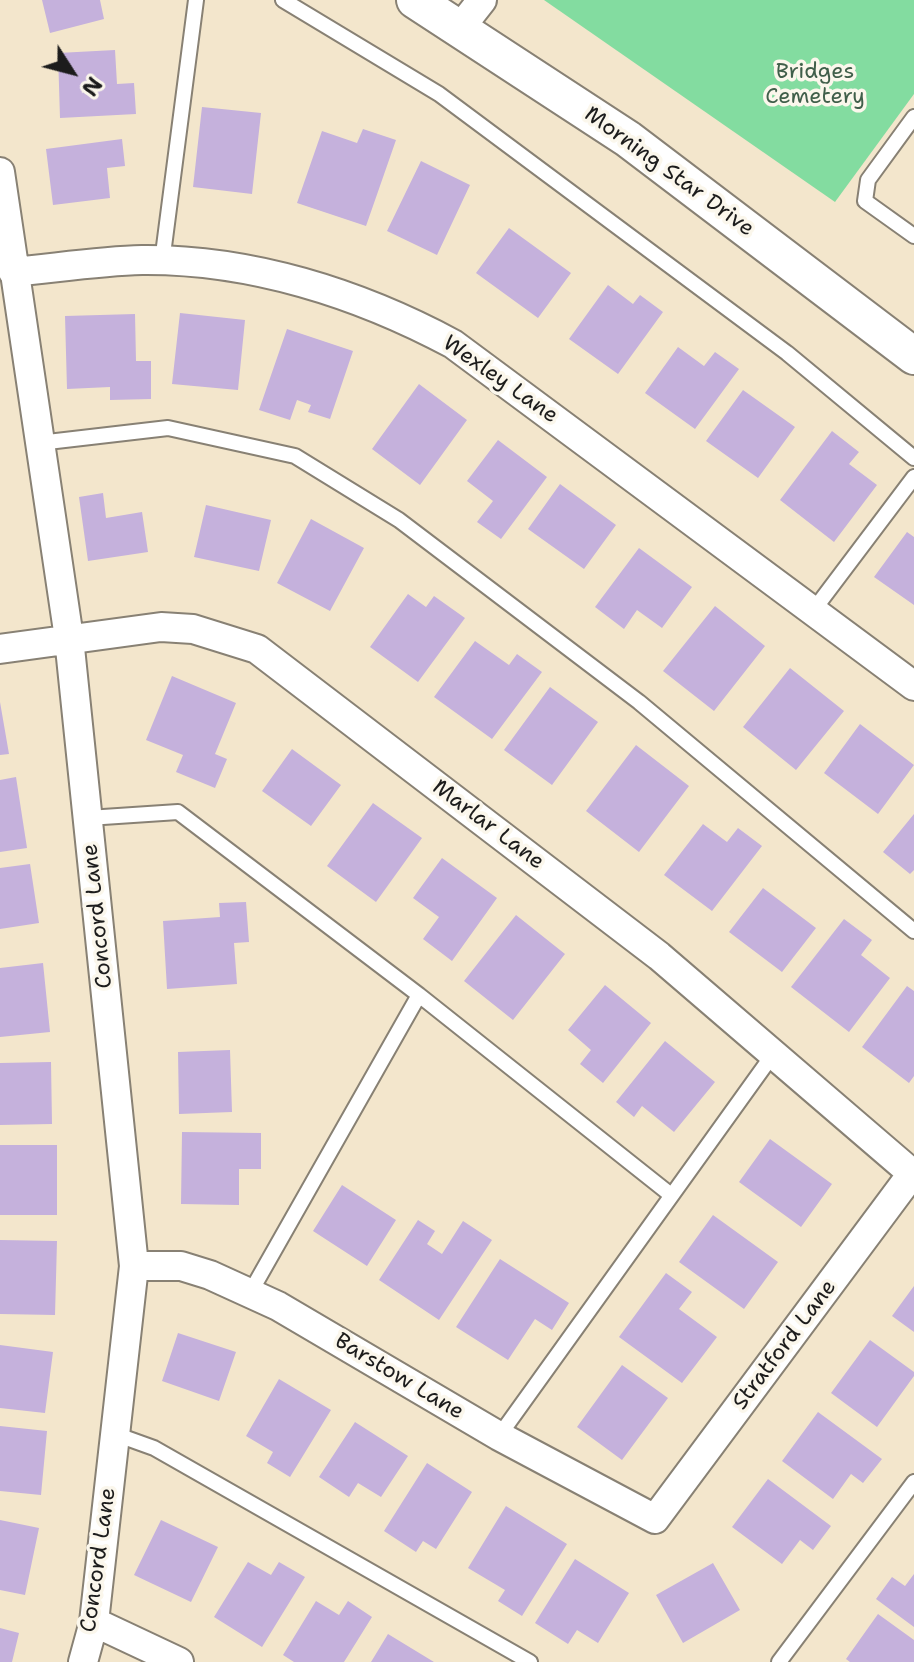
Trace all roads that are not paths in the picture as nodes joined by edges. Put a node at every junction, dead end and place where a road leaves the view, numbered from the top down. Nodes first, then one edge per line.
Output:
1 (196, 0) edge
2 (283, 0) edge
3 (415, 0) edge
4 (471, 14) edge
5 (914, 117) edge
6 (0, 172) edge
7 (914, 236) edge
8 (162, 262) junction
9 (13, 272) junction
10 (914, 356) edge
11 (39, 443) junction
12 (914, 458) edge
13 (914, 477) edge
14 (813, 611) junction
15 (69, 638) junction
16 (0, 649) edge
17 (914, 686) edge
18 (88, 818) junction
19 (914, 931) edge
20 (419, 995) junction
21 (774, 1053) junction
22 (913, 1173) edge
23 (671, 1195) junction
24 (134, 1266) junction
25 (250, 1293) junction
26 (115, 1434) junction
27 (499, 1436) junction
28 (914, 1482) edge
29 (655, 1519) joint
30 (94, 1622) junction
31 (83, 1662) edge
32 (179, 1662) edge
33 (530, 1662) edge
34 (779, 1662) edge

1 - 8 lane
2 - 12 lane
3 - 4 street, Morning Star Drive
4 - 10 street, Morning Star Drive
5 - 7 lane
6 - 9 street, Concord Lane
8 - 9 street, Wexley Lane
8 - 14 street, Wexley Lane
9 - 11 street, Concord Lane
11 - 15 street, Concord Lane
11 - 19 lane
13 - 14 lane
14 - 17 street, Wexley Lane
15 - 16 street, Marlar Lane
15 - 18 street, Concord Lane
15 - 21 street, Marlar Lane
18 - 20 lane
18 - 24 street, Concord Lane
20 - 23 lane
20 - 25 lane
21 - 22 street, Marlar Lane
21 - 23 lane
22 - 29 street, Stratford Lane
23 - 27 lane
24 - 25 street, Barstow Lane
24 - 26 street, Concord Lane
25 - 27 street, Barstow Lane
26 - 30 street, Concord Lane
26 - 33 lane
27 - 29 street, Barstow Lane
28 - 34 lane
30 - 31 street, Concord Lane
30 - 32 street

